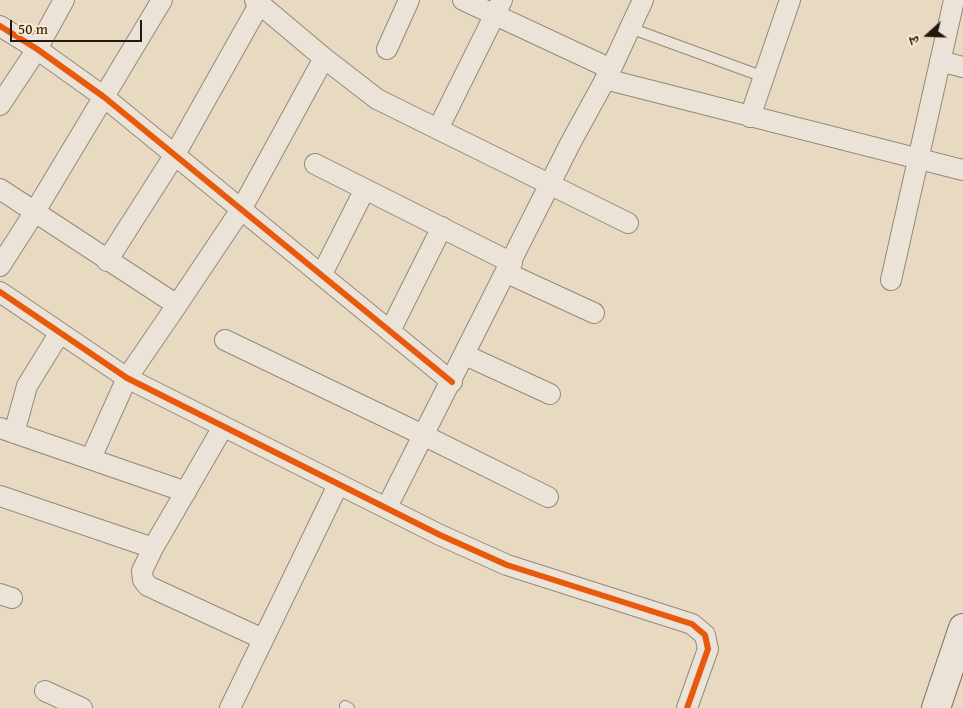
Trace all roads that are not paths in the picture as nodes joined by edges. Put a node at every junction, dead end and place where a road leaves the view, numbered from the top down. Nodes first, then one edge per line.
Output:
1 (64, 0) edge
2 (162, 0) edge
3 (409, 0) edge
4 (463, 0) edge
5 (643, 0) edge
6 (790, 0) edge
7 (954, 0) edge
8 (257, 2) edge
9 (497, 8) edge
10 (0, 26) edge
11 (630, 28) junction
12 (37, 49) junction
13 (387, 49) dead end
14 (324, 58) junction
15 (940, 61) junction
16 (963, 67) edge
17 (608, 74) junction
18 (764, 78) junction
19 (104, 97) junction
20 (0, 105) edge
21 (750, 117) junction
22 (438, 129) junction
23 (174, 156) junction
24 (920, 158) junction
25 (315, 164) dead end
26 (963, 170) edge
27 (550, 184) junction
28 (0, 189) edge
29 (365, 189) junction
30 (242, 208) junction
31 (34, 213) junction
32 (628, 223) dead end
33 (442, 228) junction
34 (107, 261) junction
35 (0, 266) edge
36 (510, 268) junction
37 (322, 274) junction
38 (891, 280) dead end
39 (0, 292) edge
40 (177, 305) junction
41 (594, 313) dead end
42 (390, 331) junction
43 (59, 334) junction
44 (225, 340) dead end
45 (466, 355) junction
46 (127, 378) junction
47 (452, 382) junction
48 (550, 394) dead end
49 (223, 428) junction
50 (7, 431) edge
51 (423, 435) junction
52 (91, 458) junction
53 (338, 485) junction
54 (186, 492) junction
55 (0, 496) edge
56 (548, 497) dead end
57 (387, 507) junction
58 (153, 548) junction
59 (963, 628) edge
60 (264, 638) junction
61 (963, 682) edge
62 (45, 691) dead end
63 (82, 708) edge
64 (230, 708) edge
65 (687, 708) edge
66 (936, 708) edge
67 (954, 708) edge

1 - 12 street
2 - 19 street
3 - 13 street
4 - 9 street
5 - 11 street
6 - 18 street
7 - 15 street
8 - 14 street
8 - 23 street
9 - 17 street
9 - 22 street
10 - 12 street
11 - 17 street
11 - 18 lane
12 - 19 street
12 - 20 street
14 - 22 street
14 - 30 street
15 - 16 street
15 - 24 street
17 - 21 street
17 - 27 street
18 - 21 street
19 - 23 street
19 - 31 street
21 - 24 street
22 - 27 street
23 - 30 street
23 - 34 street
24 - 26 street
24 - 38 street
25 - 29 street
27 - 32 street
27 - 36 street
28 - 31 street
29 - 33 street
29 - 37 street
30 - 37 street
30 - 40 street
31 - 34 street
31 - 35 street
33 - 36 street
33 - 42 street
34 - 40 street
36 - 41 street
36 - 45 street
37 - 42 street
39 - 43 street
40 - 46 street
42 - 47 street
43 - 46 street
43 - 50 street
44 - 51 street
45 - 47 street
45 - 48 street
46 - 49 street
46 - 52 street
47 - 51 street
49 - 53 street
49 - 54 street
50 - 52 street
51 - 56 street
51 - 57 street
52 - 54 street
53 - 57 street
53 - 60 street
54 - 58 street
55 - 58 street
57 - 65 street
58 - 60 street
59 - 66 main road
60 - 64 street
61 - 67 main road
62 - 63 street

